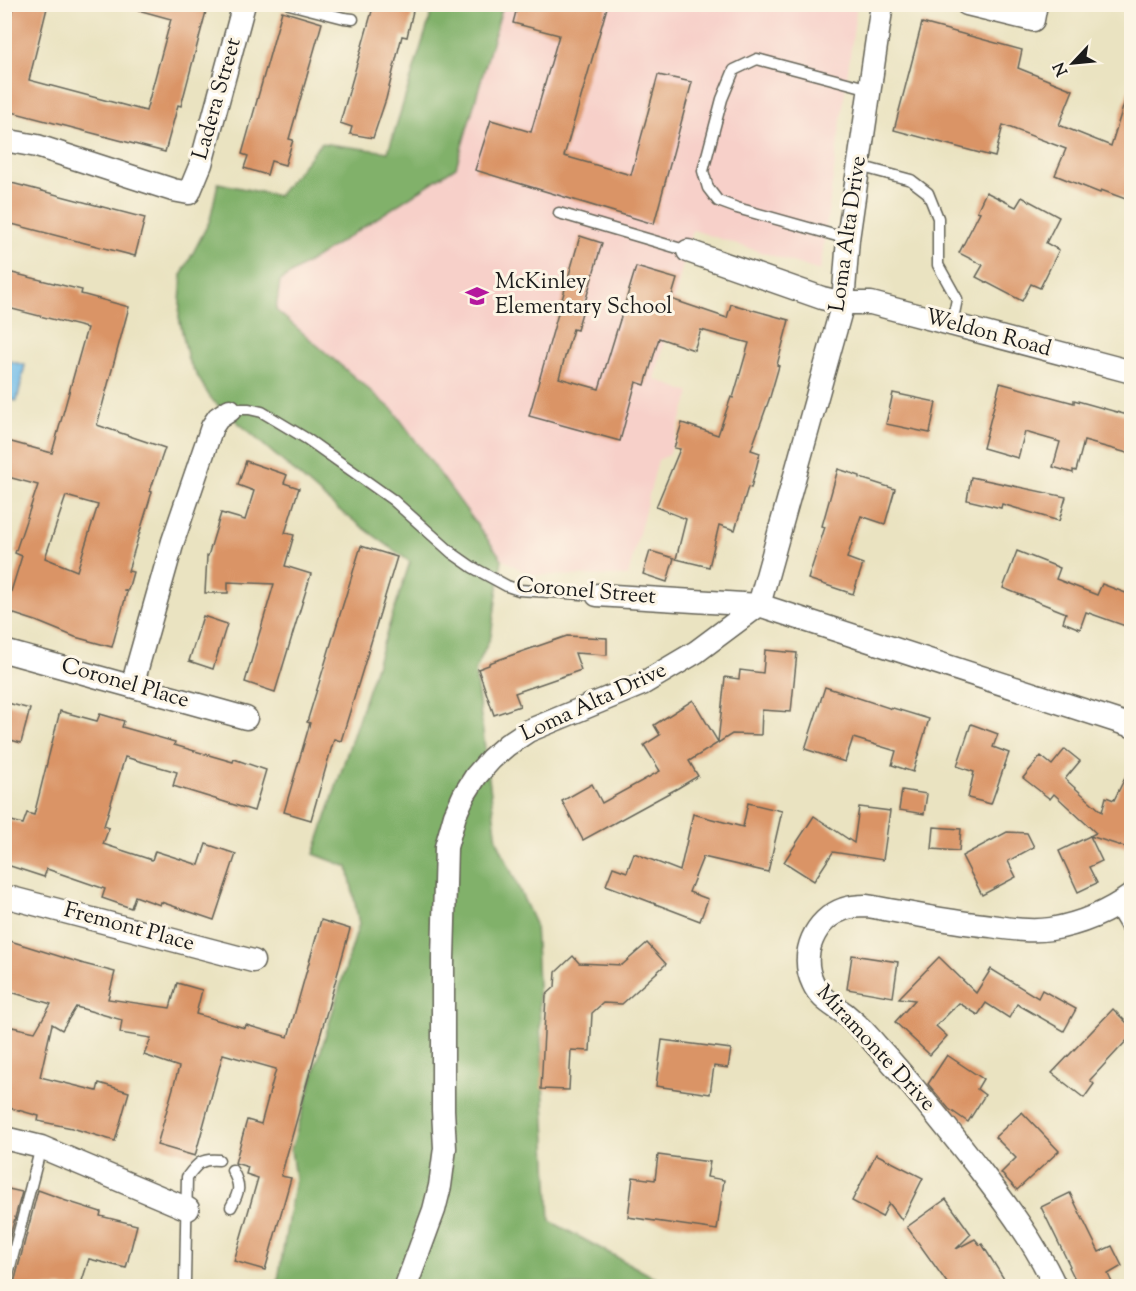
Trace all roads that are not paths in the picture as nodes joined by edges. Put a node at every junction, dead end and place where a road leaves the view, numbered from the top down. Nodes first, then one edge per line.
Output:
1 (244, 4) edge
2 (289, 4) edge
3 (882, 4) edge
4 (967, 4) edge
5 (1036, 4) edge
6 (353, 19) dead end
7 (870, 88) junction
8 (4, 140) edge
9 (859, 166) junction
10 (559, 213) dead end
11 (848, 239) junction
12 (688, 251) joint
13 (843, 303) junction
14 (952, 324) junction
15 (1131, 372) edge
16 (230, 410) joint
17 (597, 595) joint
18 (759, 605) junction
19 (4, 651) edge
20 (132, 686) junction
21 (246, 718) dead end
22 (1131, 726) edge
23 (4, 896) edge
24 (1125, 900) edge
25 (1131, 926) edge
26 (253, 961) dead end
27 (4, 1138) edge
28 (41, 1147) junction
29 (219, 1160) dead end
30 (232, 1170) dead end
31 (231, 1207) dead end
32 (188, 1209) junction
33 (185, 1282) dead end
34 (5, 1287) edge
35 (406, 1287) edge
36 (1055, 1287) edge

1 - 8 street, Ladera Street
2 - 6 lane
3 - 7 street, Loma Alta Drive
4 - 5 street
7 - 9 street, Loma Alta Drive
7 - 11 lane
9 - 11 street, Loma Alta Drive
9 - 14 lane
10 - 12 lane
11 - 13 street, Loma Alta Drive
12 - 13 street, Weldon Road
13 - 14 street, Weldon Road
13 - 18 street, Loma Alta Drive
14 - 15 street, Weldon Road
16 - 17 lane, Coronel Street
16 - 20 street, Coronel Street
17 - 18 street, Coronel Street
18 - 22 street, Coronel Street
18 - 35 street, Loma Alta Drive
19 - 20 street, Coronel Place
20 - 21 street, Coronel Place
23 - 26 street, Fremont Place
24 - 25 street
24 - 36 street, Miramonte Drive
27 - 28 street
28 - 32 street
28 - 34 lane
29 - 32 lane
30 - 31 lane
32 - 33 lane

